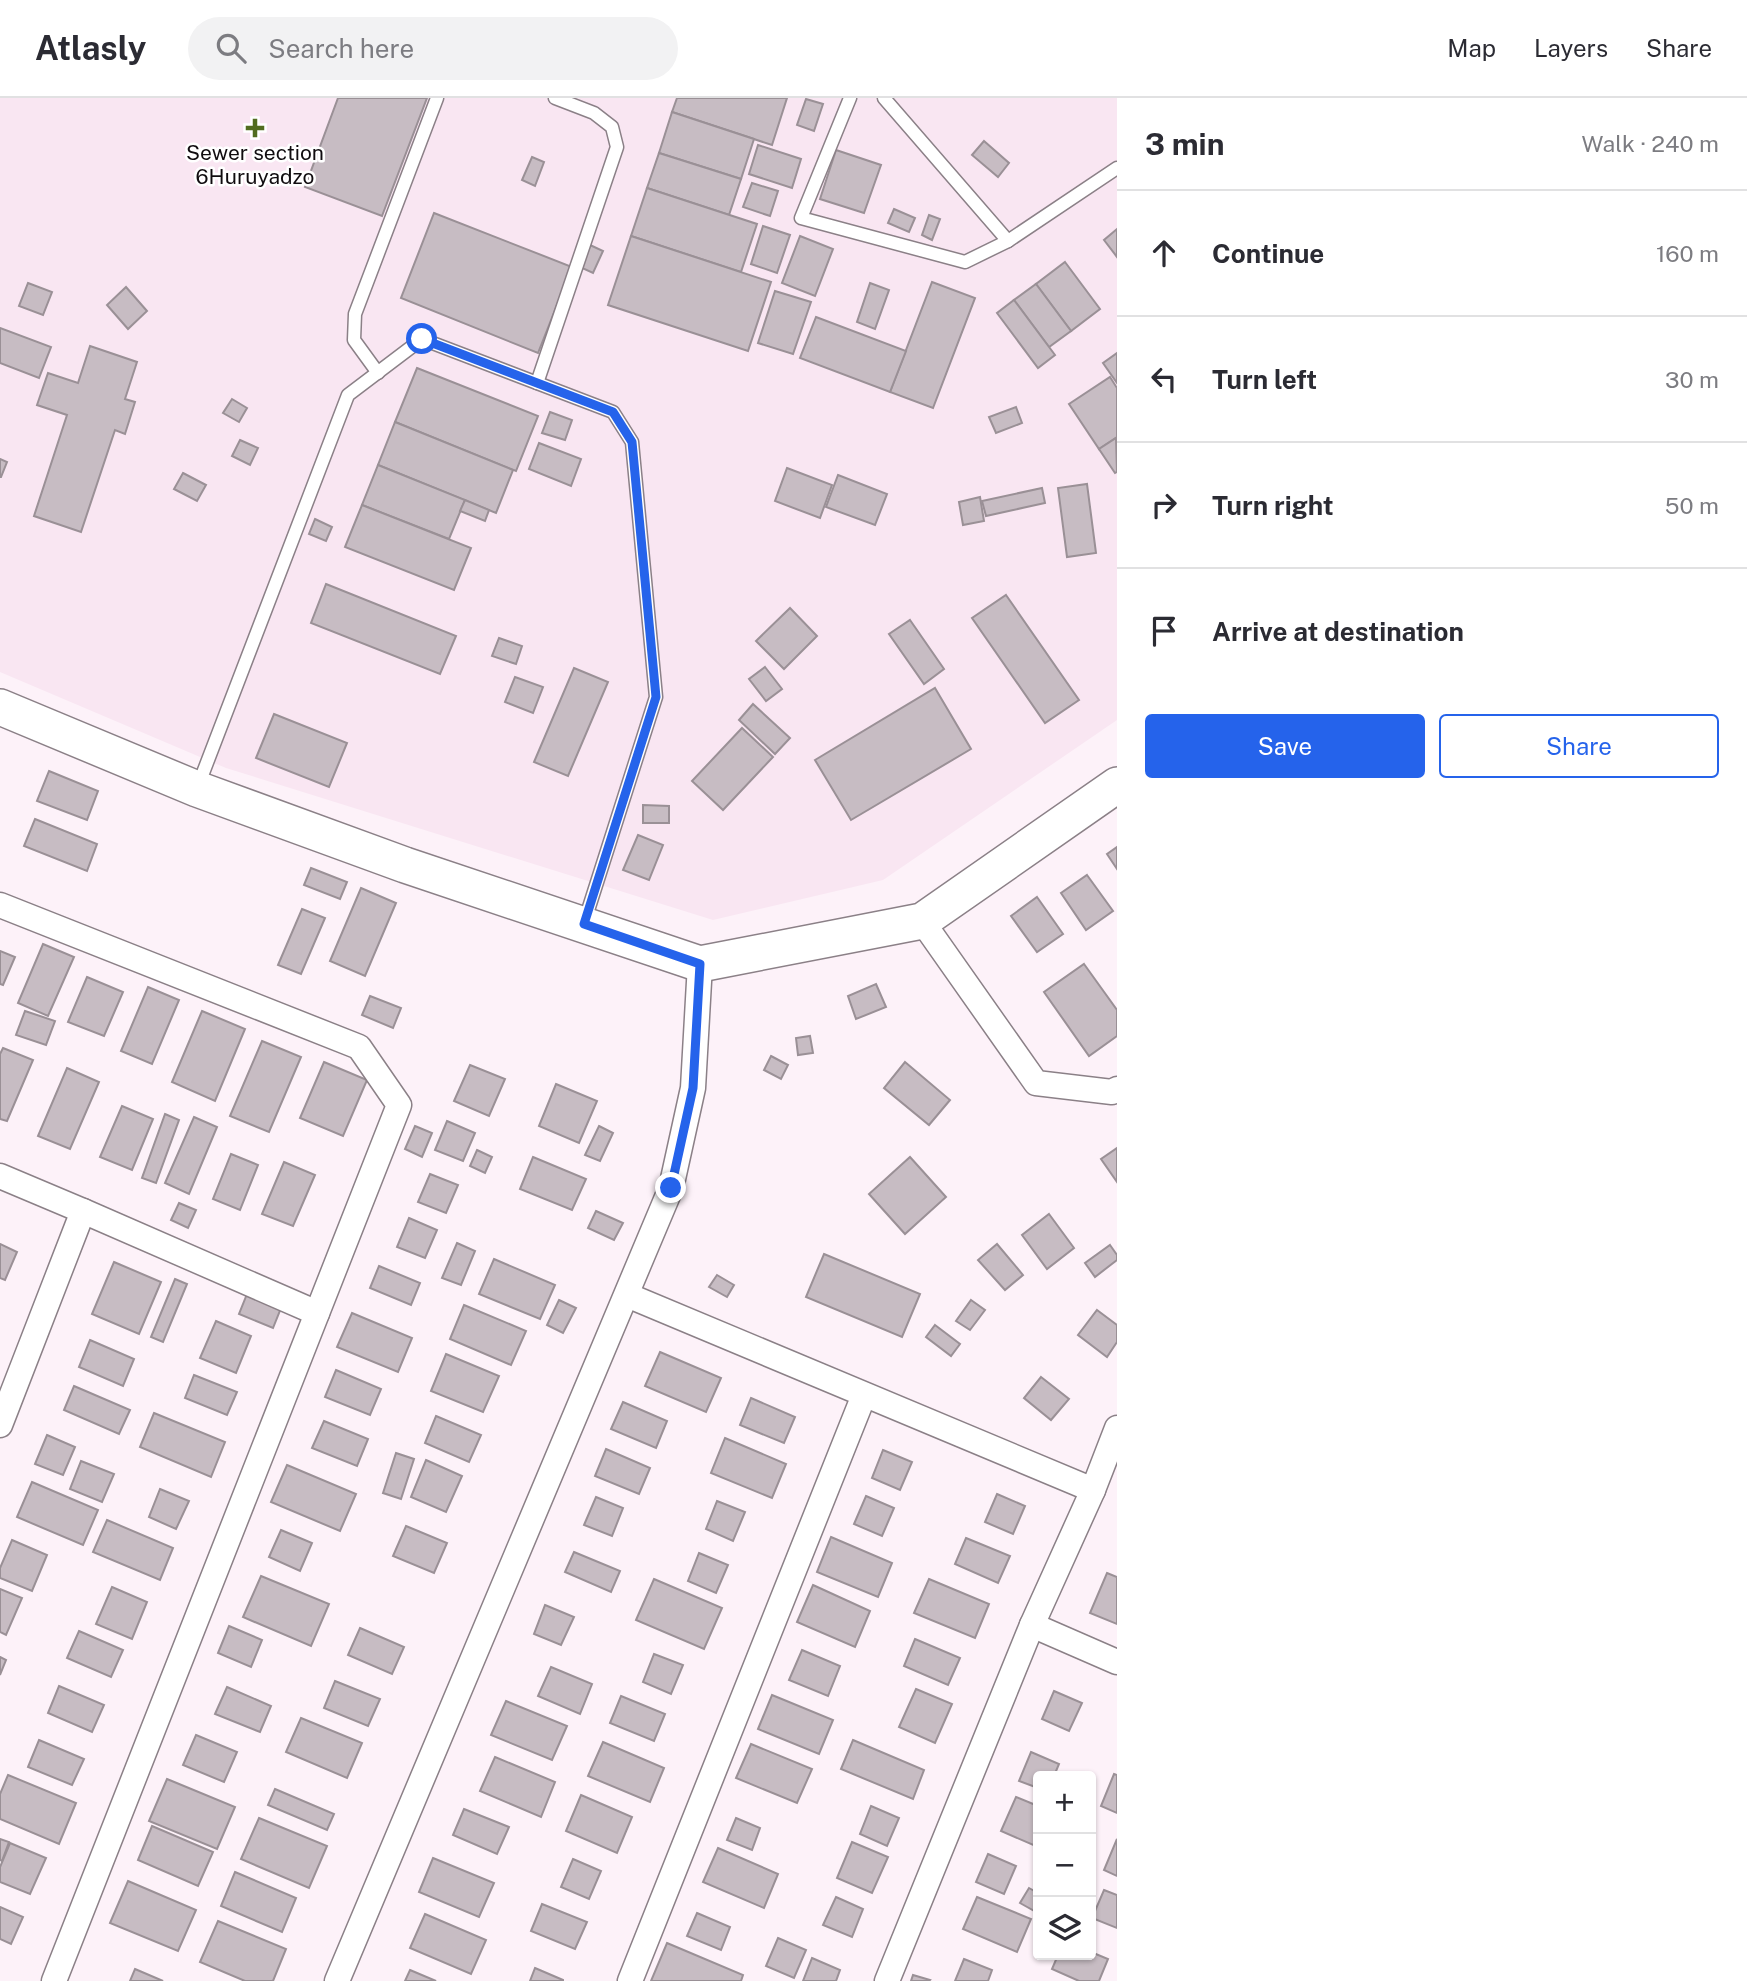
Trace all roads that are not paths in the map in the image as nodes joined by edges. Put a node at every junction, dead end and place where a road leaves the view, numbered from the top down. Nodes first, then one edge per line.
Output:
1 (437, 98) edge
2 (555, 98) edge
3 (850, 98) edge
4 (884, 98) edge
5 (1117, 168) edge
6 (1008, 241) junction
7 (378, 373) junction
8 (537, 383) junction
9 (3, 716) edge
10 (1117, 785) edge
11 (197, 789) junction
12 (0, 905) edge
13 (922, 921) junction
14 (584, 924) junction
15 (700, 964) junction
16 (1117, 1089) edge
17 (0, 1176) edge
18 (83, 1210) junction
19 (627, 1295) junction
20 (317, 1313) junction
21 (864, 1395) junction
22 (0, 1425) edge
23 (1117, 1428) edge
24 (1093, 1490) junction
25 (1032, 1625) junction
26 (1117, 1662) edge
27 (54, 1981) edge
28 (337, 1981) edge
29 (630, 1981) edge
30 (887, 1981) edge

1 - 7 lane
2 - 8 lane
3 - 6 lane
4 - 6 lane
5 - 6 lane
7 - 8 lane
7 - 11 lane
8 - 14 lane
9 - 11 street
10 - 13 street
11 - 14 street
12 - 20 street
13 - 15 street
13 - 16 street
14 - 15 street
15 - 19 street
17 - 18 street
18 - 20 street
18 - 22 street
19 - 21 street
19 - 28 street
20 - 27 street
21 - 24 street
21 - 29 street
23 - 24 street
24 - 25 street
25 - 26 street
25 - 30 street

